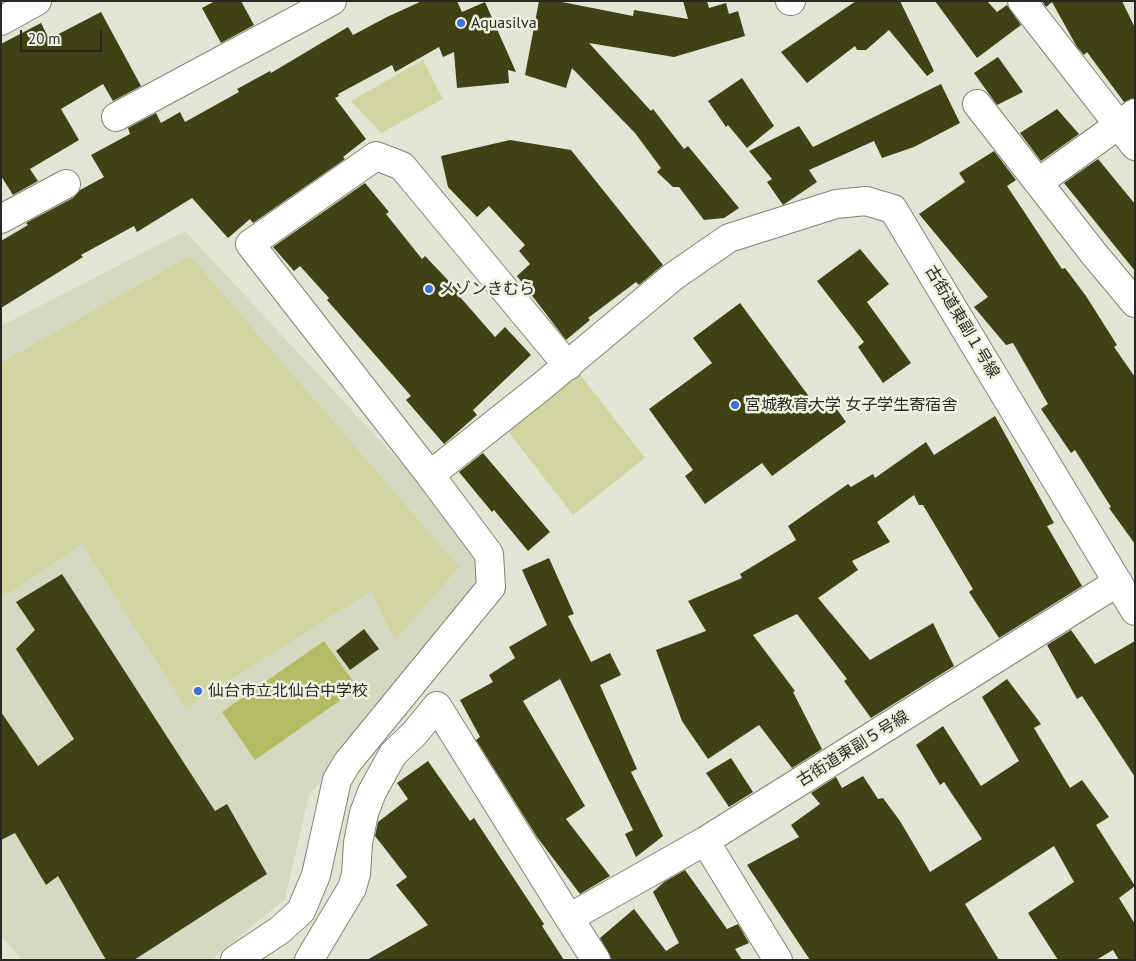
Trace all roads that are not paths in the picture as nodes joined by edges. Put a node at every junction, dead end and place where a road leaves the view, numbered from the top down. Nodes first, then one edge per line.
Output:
1 (37, 1) edge
2 (332, 1) edge
3 (1022, 1) edge
4 (1, 20) edge
5 (977, 104) dead end
6 (116, 116) dead end
7 (1126, 119) edge
8 (1135, 146) edge
9 (1039, 182) junction
10 (66, 184) dead end
11 (1, 219) edge
12 (1135, 303) edge
13 (568, 366) junction
14 (430, 475) junction
15 (1118, 582) junction
16 (1135, 611) edge
17 (705, 841) junction
18 (569, 918) junction
19 (235, 960) edge
20 (309, 960) edge
21 (596, 960) edge
22 (778, 960) edge

1 - 4 street
2 - 6 street
3 - 7 street
5 - 9 street
7 - 8 street
7 - 9 street
9 - 12 street
10 - 11 street
13 - 14 street, 古街道東副１号線
13 - 14 street
13 - 15 street, 古街道東副１号線
14 - 19 street
15 - 16 street, 古街道東副１号線
15 - 17 street, 古街道東副５号線
17 - 18 street, 古街道東副５号線
17 - 22 street
18 - 20 street
18 - 21 street

